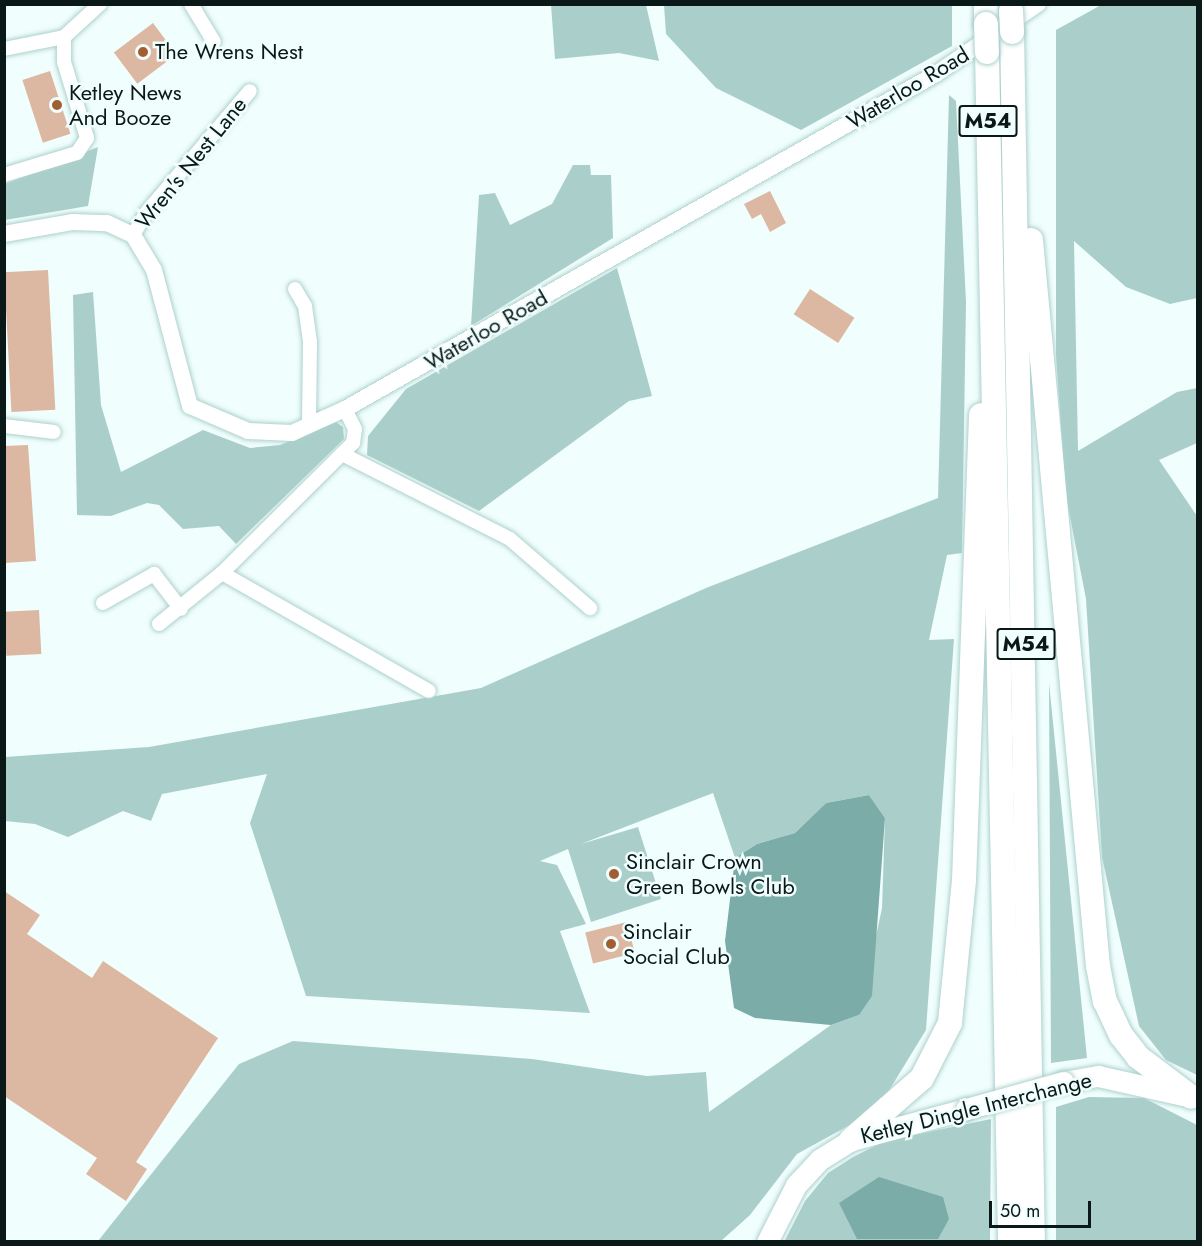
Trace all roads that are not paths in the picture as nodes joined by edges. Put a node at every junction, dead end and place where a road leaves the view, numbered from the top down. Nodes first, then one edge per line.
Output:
1 (191, 4) edge
2 (1038, 4) edge
3 (97, 6) edge
4 (986, 14) edge
5 (1012, 24) edge
6 (64, 37) junction
7 (214, 42) dead end
8 (4, 50) edge
9 (250, 91) dead end
10 (4, 175) edge
11 (990, 190) junction
12 (4, 234) edge
13 (133, 235) junction
14 (295, 289) dead end
15 (345, 409) junction
16 (309, 425) junction
17 (4, 426) edge
18 (54, 432) dead end
19 (342, 454) junction
20 (222, 573) junction
21 (103, 603) dead end
22 (590, 608) dead end
23 (182, 609) junction
24 (159, 624) dead end
25 (429, 691) dead end
26 (1194, 1099) edge
27 (851, 1140) junction
28 (770, 1234) edge
29 (756, 1242) edge
30 (1010, 1242) edge
31 (1033, 1242) edge

1 - 7 street
2 - 15 street, Waterloo Road
3 - 6 street
4 - 11 highway, M54, bridge
5 - 26 highway, M54
5 - 31 highway, M54
6 - 8 street
6 - 10 street
9 - 13 street, Wren's Nest Lane
11 - 27 highway, M54
11 - 30 highway, M54
12 - 13 street
13 - 16 street, Waterloo Road
14 - 16 street
15 - 16 street, Waterloo Road
15 - 19 street
17 - 18 street
19 - 20 street
19 - 22 street
20 - 23 street
20 - 25 street
21 - 23 street
23 - 24 street
26 - 27 main road, Ketley Dingle Interchange, bridge
27 - 28 main road, Ketley Dingle Interchange
28 - 29 main road, Ketley Dingle Interchange

